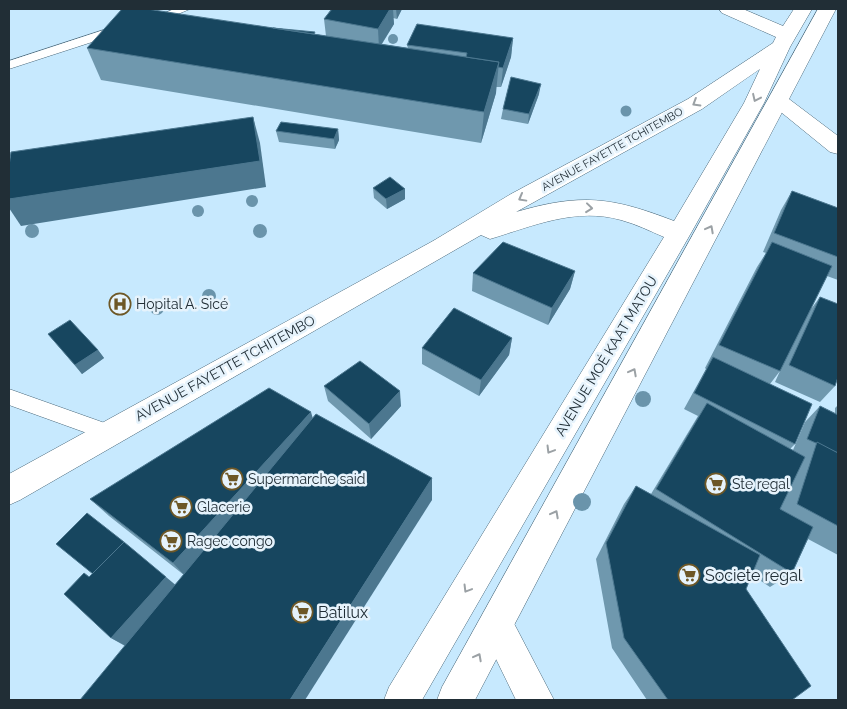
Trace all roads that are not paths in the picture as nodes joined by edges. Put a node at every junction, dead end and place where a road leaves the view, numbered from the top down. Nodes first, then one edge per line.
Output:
1 (184, 9) edge
2 (728, 9) edge
3 (804, 9) edge
4 (827, 9) edge
5 (783, 41) junction
6 (9, 65) edge
7 (778, 100) junction
8 (838, 147) edge
9 (679, 233) junction
10 (442, 247) junction
11 (9, 397) edge
12 (109, 433) junction
13 (9, 490) edge
14 (496, 624) junction
15 (402, 700) edge
16 (455, 700) edge
17 (536, 700) edge

1 - 6 lane
2 - 5 main road
3 - 5 main road, AVENUE MOÉ KAAT MATOU
4 - 7 main road, AVENUE MOÉ KAAT MATOU
5 -> 9 main road, AVENUE MOÉ KAAT MATOU
5 -> 10 main road, AVENUE FAYETTE TCHITEMBO
7 - 8 main road
14 -> 7 main road, AVENUE MOÉ KAAT MATOU
10 -> 9 main road, AVENUE FAYETTE TCHITEMBO
9 -> 15 main road, AVENUE MOÉ KAAT MATOU
10 - 12 main road, AVENUE FAYETTE TCHITEMBO
11 - 12 lane
12 - 13 main road, AVENUE FAYETTE TCHITEMBO
16 -> 14 main road, AVENUE MOÉ KAAT MATOU
14 - 17 main road

